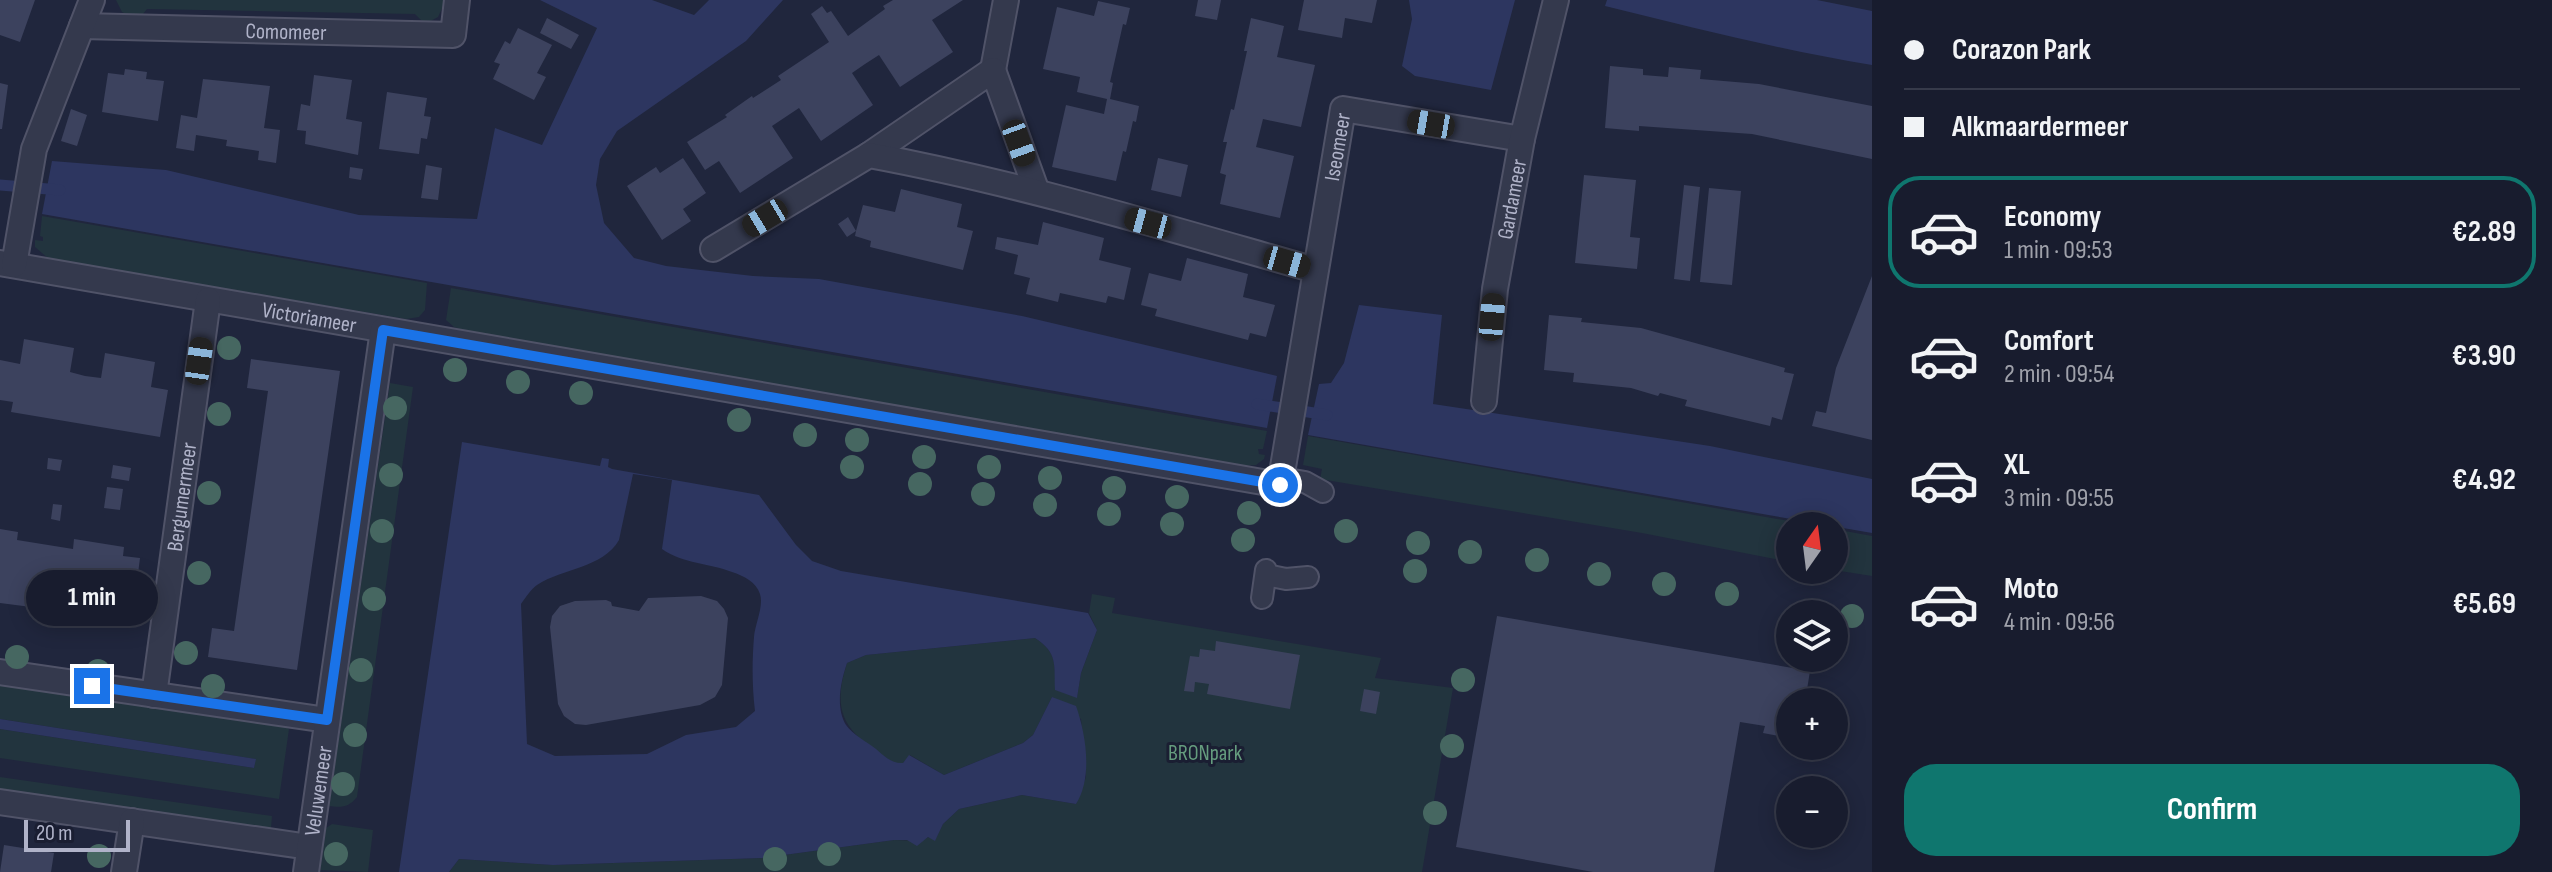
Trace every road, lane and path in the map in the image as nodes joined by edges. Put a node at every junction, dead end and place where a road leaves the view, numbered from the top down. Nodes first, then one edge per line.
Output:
1 (92, 0) edge
2 (457, 0) edge
3 (1006, 0) edge
4 (1556, 0) edge
5 (82, 26) junction
6 (993, 70) junction
7 (1522, 139) junction
8 (869, 155) junction
9 (1037, 192) junction
10 (713, 249) dead end
11 (7, 264) edge
12 (1315, 270) junction
13 (208, 300) junction
14 (383, 330) junction
15 (1484, 401) dead end
16 (1282, 474) junction
17 (1323, 492) dead end
18 (1308, 577) dead end
19 (1262, 598) dead end
20 (0, 672) edge
21 (154, 695) junction
22 (327, 720) junction
23 (0, 802) edge
24 (132, 821) junction
25 (309, 847) junction
26 (124, 872) edge
27 (306, 872) edge

1 - 5 street
2 - 5 street, Comomeer
3 - 6 street
4 - 7 street, Gardameer
5 - 11 street
6 - 8 street
6 - 9 street
7 - 12 street, Iseomeer
7 - 15 street, Gardameer
8 - 9 street
8 - 10 street
9 - 12 street
11 - 13 street, Victoriameer
12 - 16 street, Iseomeer
13 - 14 street, Victoriameer
13 - 21 street, Bergumermeer
14 - 16 street, Victoriameer
14 - 22 street, Veluwemeer
16 - 17 lane
18 - 19 lane
20 - 21 street
21 - 22 street
22 - 25 street, Veluwemeer
23 - 24 street
24 - 25 street
24 - 26 street
25 - 27 street, Veluwemeer

